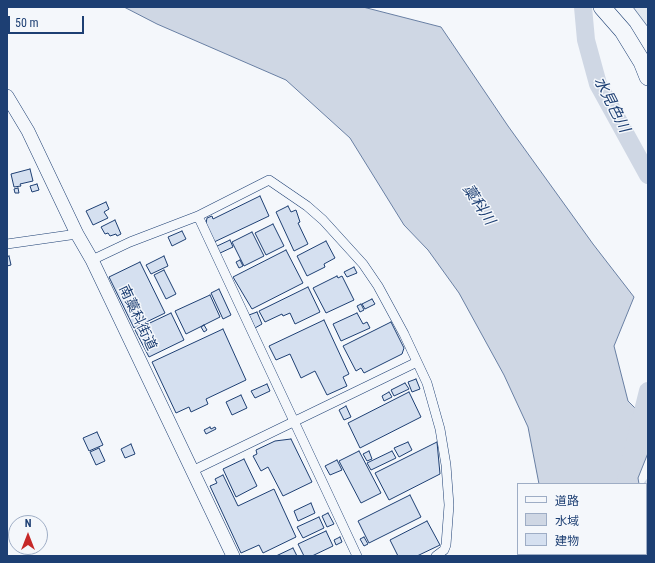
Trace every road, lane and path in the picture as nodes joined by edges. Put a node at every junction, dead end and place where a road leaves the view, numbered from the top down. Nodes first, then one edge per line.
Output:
1 (603, 8) edge
2 (648, 77) edge
3 (7, 96) edge
4 (198, 216) junction
5 (77, 234) junction
6 (7, 244) edge
7 (92, 260) junction
8 (417, 362) junction
9 (294, 422) junction
10 (192, 471) junction
11 (233, 556) edge
12 (357, 556) edge
13 (436, 556) edge

1 - 2 highway
3 - 5 main road, 南藁科街道
4 - 7 street
4 - 8 street
4 - 9 street
5 - 6 street
5 - 7 main road, 南藁科街道
7 - 10 main road, 南藁科街道
8 - 9 street
8 - 13 street
9 - 10 street
9 - 12 street
10 - 11 main road, 南藁科街道

